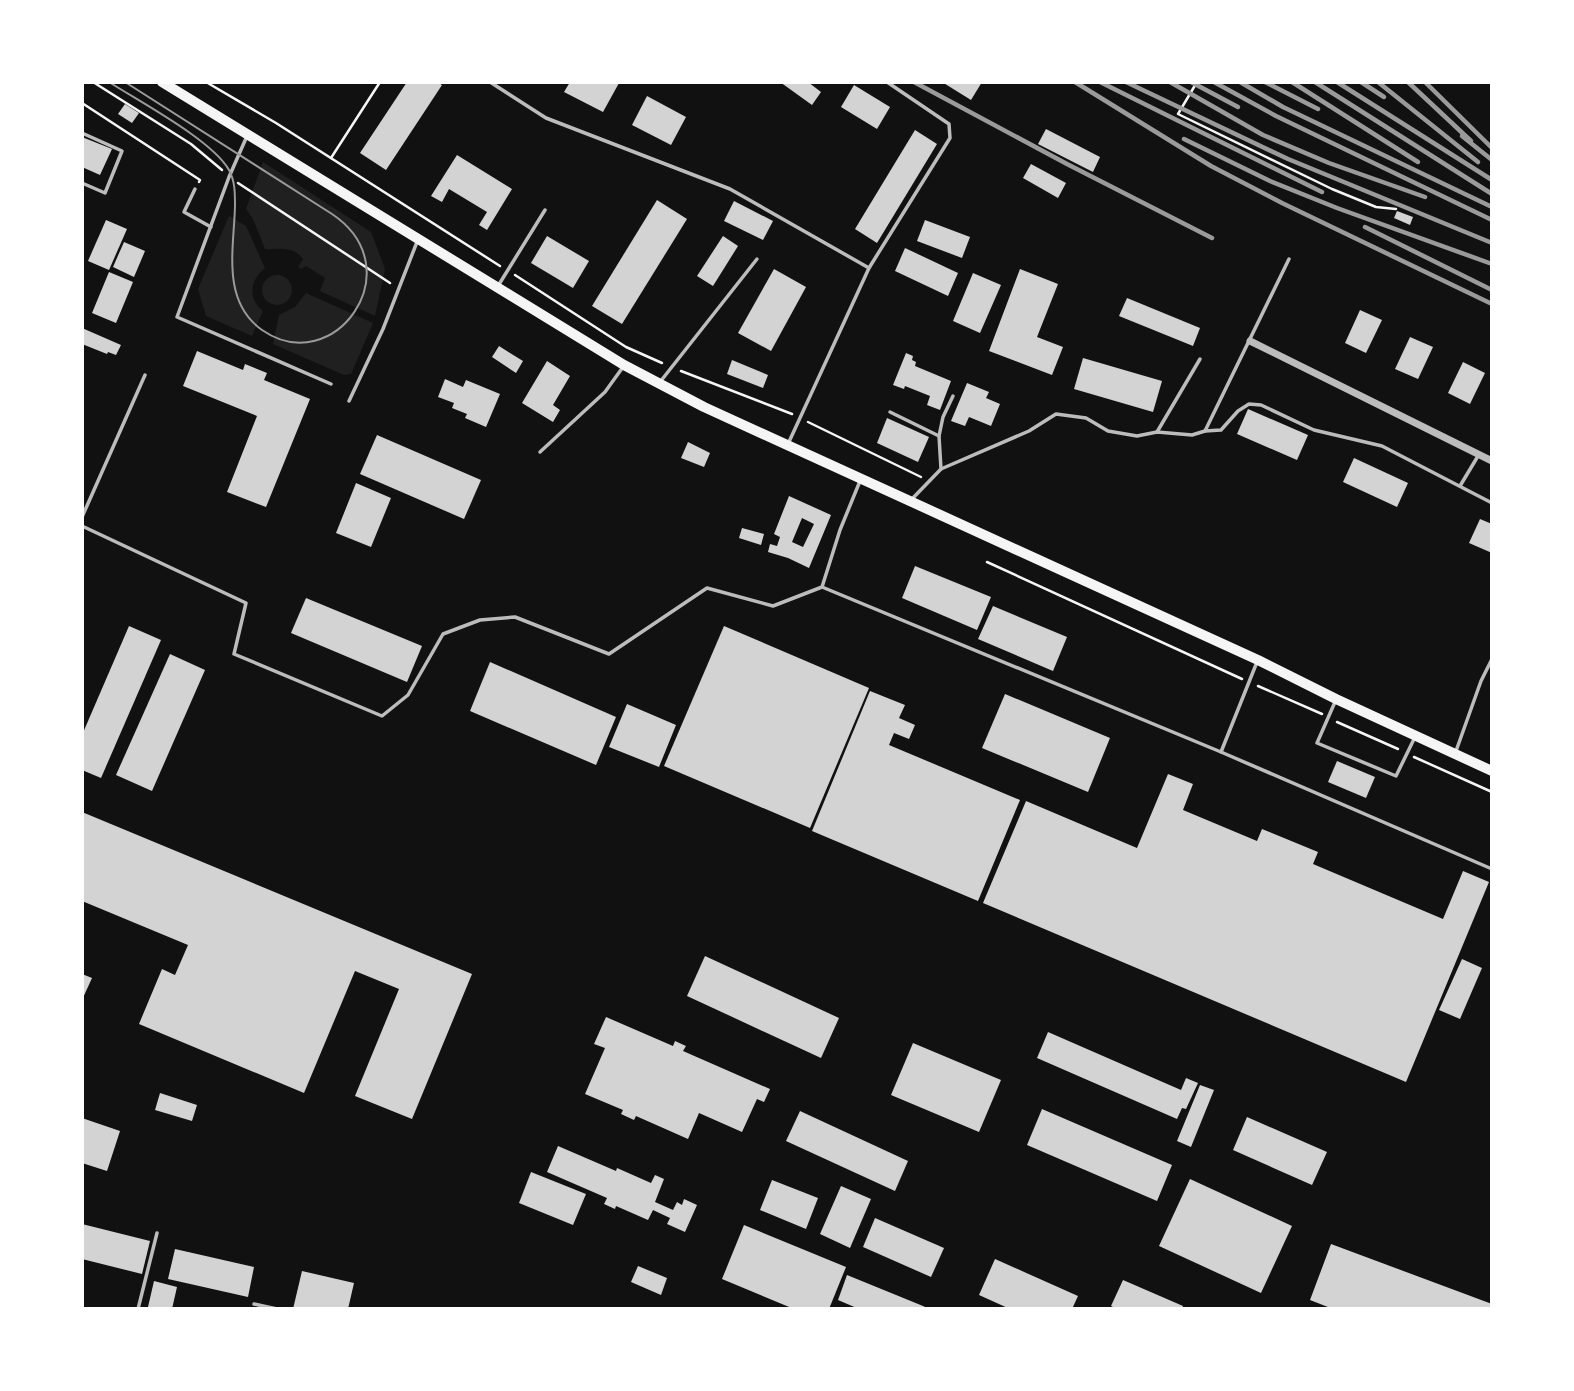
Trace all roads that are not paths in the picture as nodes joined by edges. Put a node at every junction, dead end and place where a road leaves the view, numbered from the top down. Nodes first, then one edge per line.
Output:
1 (162, 82) edge
2 (490, 82) edge
3 (887, 82) edge
4 (82, 133) edge
5 (247, 135) junction
6 (82, 183) edge
7 (195, 189) road end
8 (545, 210) dead end
9 (211, 227) junction
10 (418, 240) junction
11 (757, 259) dead end
12 (1289, 259) dead end
13 (869, 268) junction
14 (497, 288) junction
15 (1250, 341) junction
16 (1200, 359) dead end
17 (624, 365) junction
18 (145, 375) dead end
19 (659, 383) junction
20 (331, 384) dead end
21 (953, 396) dead end
22 (349, 401) dead end
23 (890, 412) dead end
24 (1205, 431) junction
25 (1157, 432) junction
26 (940, 436) junction
27 (788, 446) junction
28 (540, 452) dead end
29 (1478, 456) junction
30 (1492, 461) edge
31 (941, 469) junction
32 (860, 479) junction
33 (1460, 486) junction
34 (911, 501) junction
35 (1492, 503) edge
36 (82, 517) edge
37 (82, 526) edge
38 (822, 587) junction
39 (1492, 659) edge
40 (1258, 660) junction
41 (1336, 699) junction
42 (1416, 735) junction
43 (1220, 752) junction
44 (1455, 753) junction
45 (1492, 771) edge
46 (1492, 870) edge
47 (158, 1233) dead end
48 (254, 1304) dead end
49 (138, 1309) edge
50 (277, 1309) edge

1 - 5 main road
2 - 13 lane
3 - 13 lane
4 - 6 lane
5 - 9 lane
5 - 10 main road
7 - 9 lane
8 - 14 lane
9 - 20 lane
10 - 14 main road
10 - 22 lane
11 - 19 lane
12 - 15 lane
13 - 27 lane
14 - 17 main road
15 - 24 lane
15 - 29 street
16 - 25 lane
17 - 19 main road
17 - 28 lane
18 - 36 lane
19 - 27 main road
21 - 26 lane
23 - 26 lane
24 - 25 lane
24 - 33 lane
25 - 31 lane
26 - 31 lane
27 - 32 main road
29 - 30 street
29 - 33 lane
31 - 34 lane
32 - 34 main road
32 - 38 lane
33 - 35 lane
34 - 40 main road
37 - 38 lane
38 - 43 lane
39 - 44 lane
40 - 41 main road
40 - 43 lane
41 - 42 main road
41 - 42 lane
42 - 44 main road
43 - 46 lane
44 - 45 main road
47 - 49 lane
48 - 50 lane

